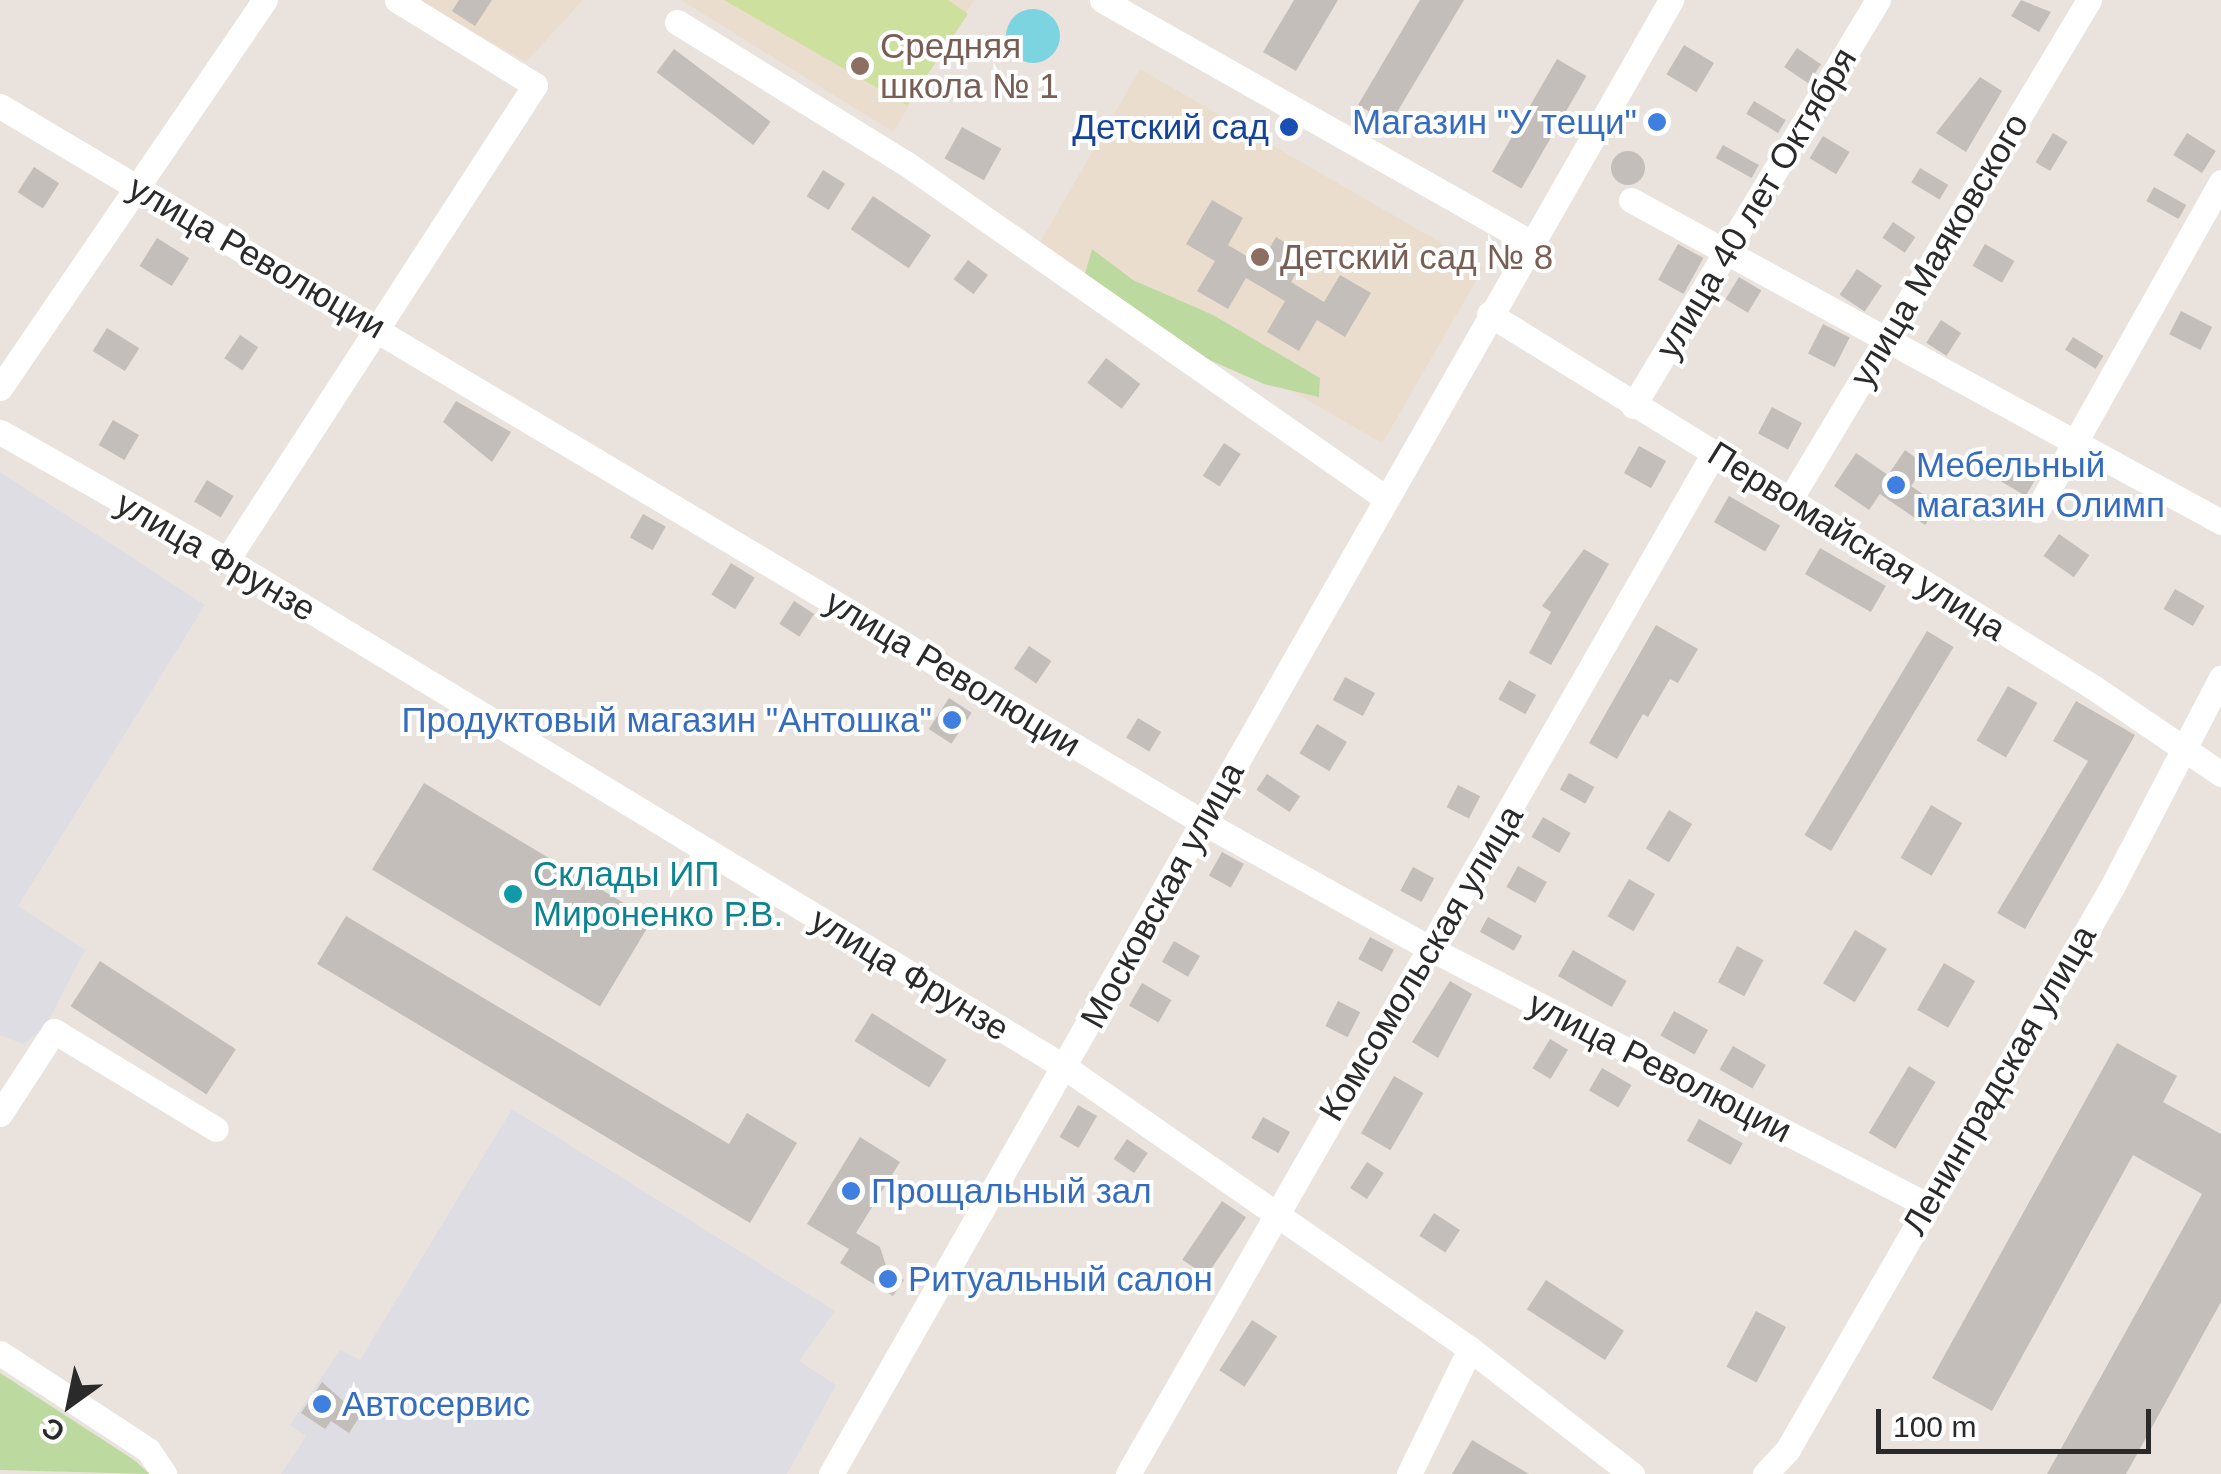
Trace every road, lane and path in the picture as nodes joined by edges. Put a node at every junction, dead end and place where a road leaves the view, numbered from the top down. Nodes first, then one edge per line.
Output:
1 (265, 0) edge
2 (397, 0) edge
3 (1102, 0) edge
4 (1671, 0) edge
5 (1878, 0) edge
6 (2089, 0) edge
7 (677, 22) dead end
8 (0, 106) edge
9 (2221, 182) edge
10 (138, 187) junction
11 (1631, 200) dead end
12 (1532, 242) junction
13 (1726, 252) junction
14 (1489, 314) junction
15 (378, 328) junction
16 (1886, 339) junction
17 (0, 388) edge
18 (1633, 406) junction
19 (0, 432) edge
20 (2076, 441) junction
21 (1714, 453) junction
22 (1384, 497) junction
23 (1790, 501) junction
24 (2038, 510) dead end
25 (2221, 522) edge
26 (226, 560) junction
27 (2221, 678) edge
28 (2183, 752) junction
29 (2221, 774) edge
30 (1202, 822) junction
31 (1432, 950) junction
32 (1066, 1068) junction
33 (0, 1114) edge
34 (216, 1129) dead end
35 (1925, 1204) junction
36 (1274, 1210) junction
37 (1470, 1349) junction
38 (0, 1353) edge
39 (164, 1474) edge
40 (831, 1474) edge
41 (1128, 1474) edge
42 (1409, 1474) edge
43 (1632, 1474) edge
44 (1764, 1474) edge

1 - 10 street
2 - 15 street
3 - 12 street
4 - 12 street, Московская улица
5 - 13 street, улица 40 лет Октября
6 - 16 street, улица Маяковского
7 - 22 street
8 - 10 street, улица Революции
9 - 20 street
10 - 15 street, улица Революции
10 - 17 street
11 - 13 street
12 - 14 street, Московская улица
13 - 16 street
13 - 18 street, улица 40 лет Октября
14 - 18 street, Первомайская улица
14 - 22 street, Московская улица
15 - 26 street
15 - 30 street, улица Революции
16 - 20 street
16 - 23 street, улица Маяковского
18 - 21 street, Первомайская улица
19 - 26 street, улица Фрунзе
20 - 24 street
20 - 25 street
21 - 23 street, Первомайская улица
21 - 31 street, Комсомольская улица
22 - 30 street, Московская улица
23 - 28 street, Первомайская улица
26 - 32 street, улица Фрунзе
27 - 28 street, Ленинградская улица
28 - 29 street, Первомайская улица
28 - 35 street, Ленинградская улица
30 - 31 street, улица Революции
30 - 32 street, Московская улица
31 - 35 street, улица Революции
31 - 36 street, Комсомольская улица
32 - 36 street, улица Фрунзе
32 - 40 street, Московская улица
33 - 34 street
35 - 44 street, Ленинградская улица
36 - 37 street, улица Фрунзе
36 - 41 street, Комсомольская улица
37 - 42 street
37 - 43 street, улица Фрунзе
38 - 39 street

